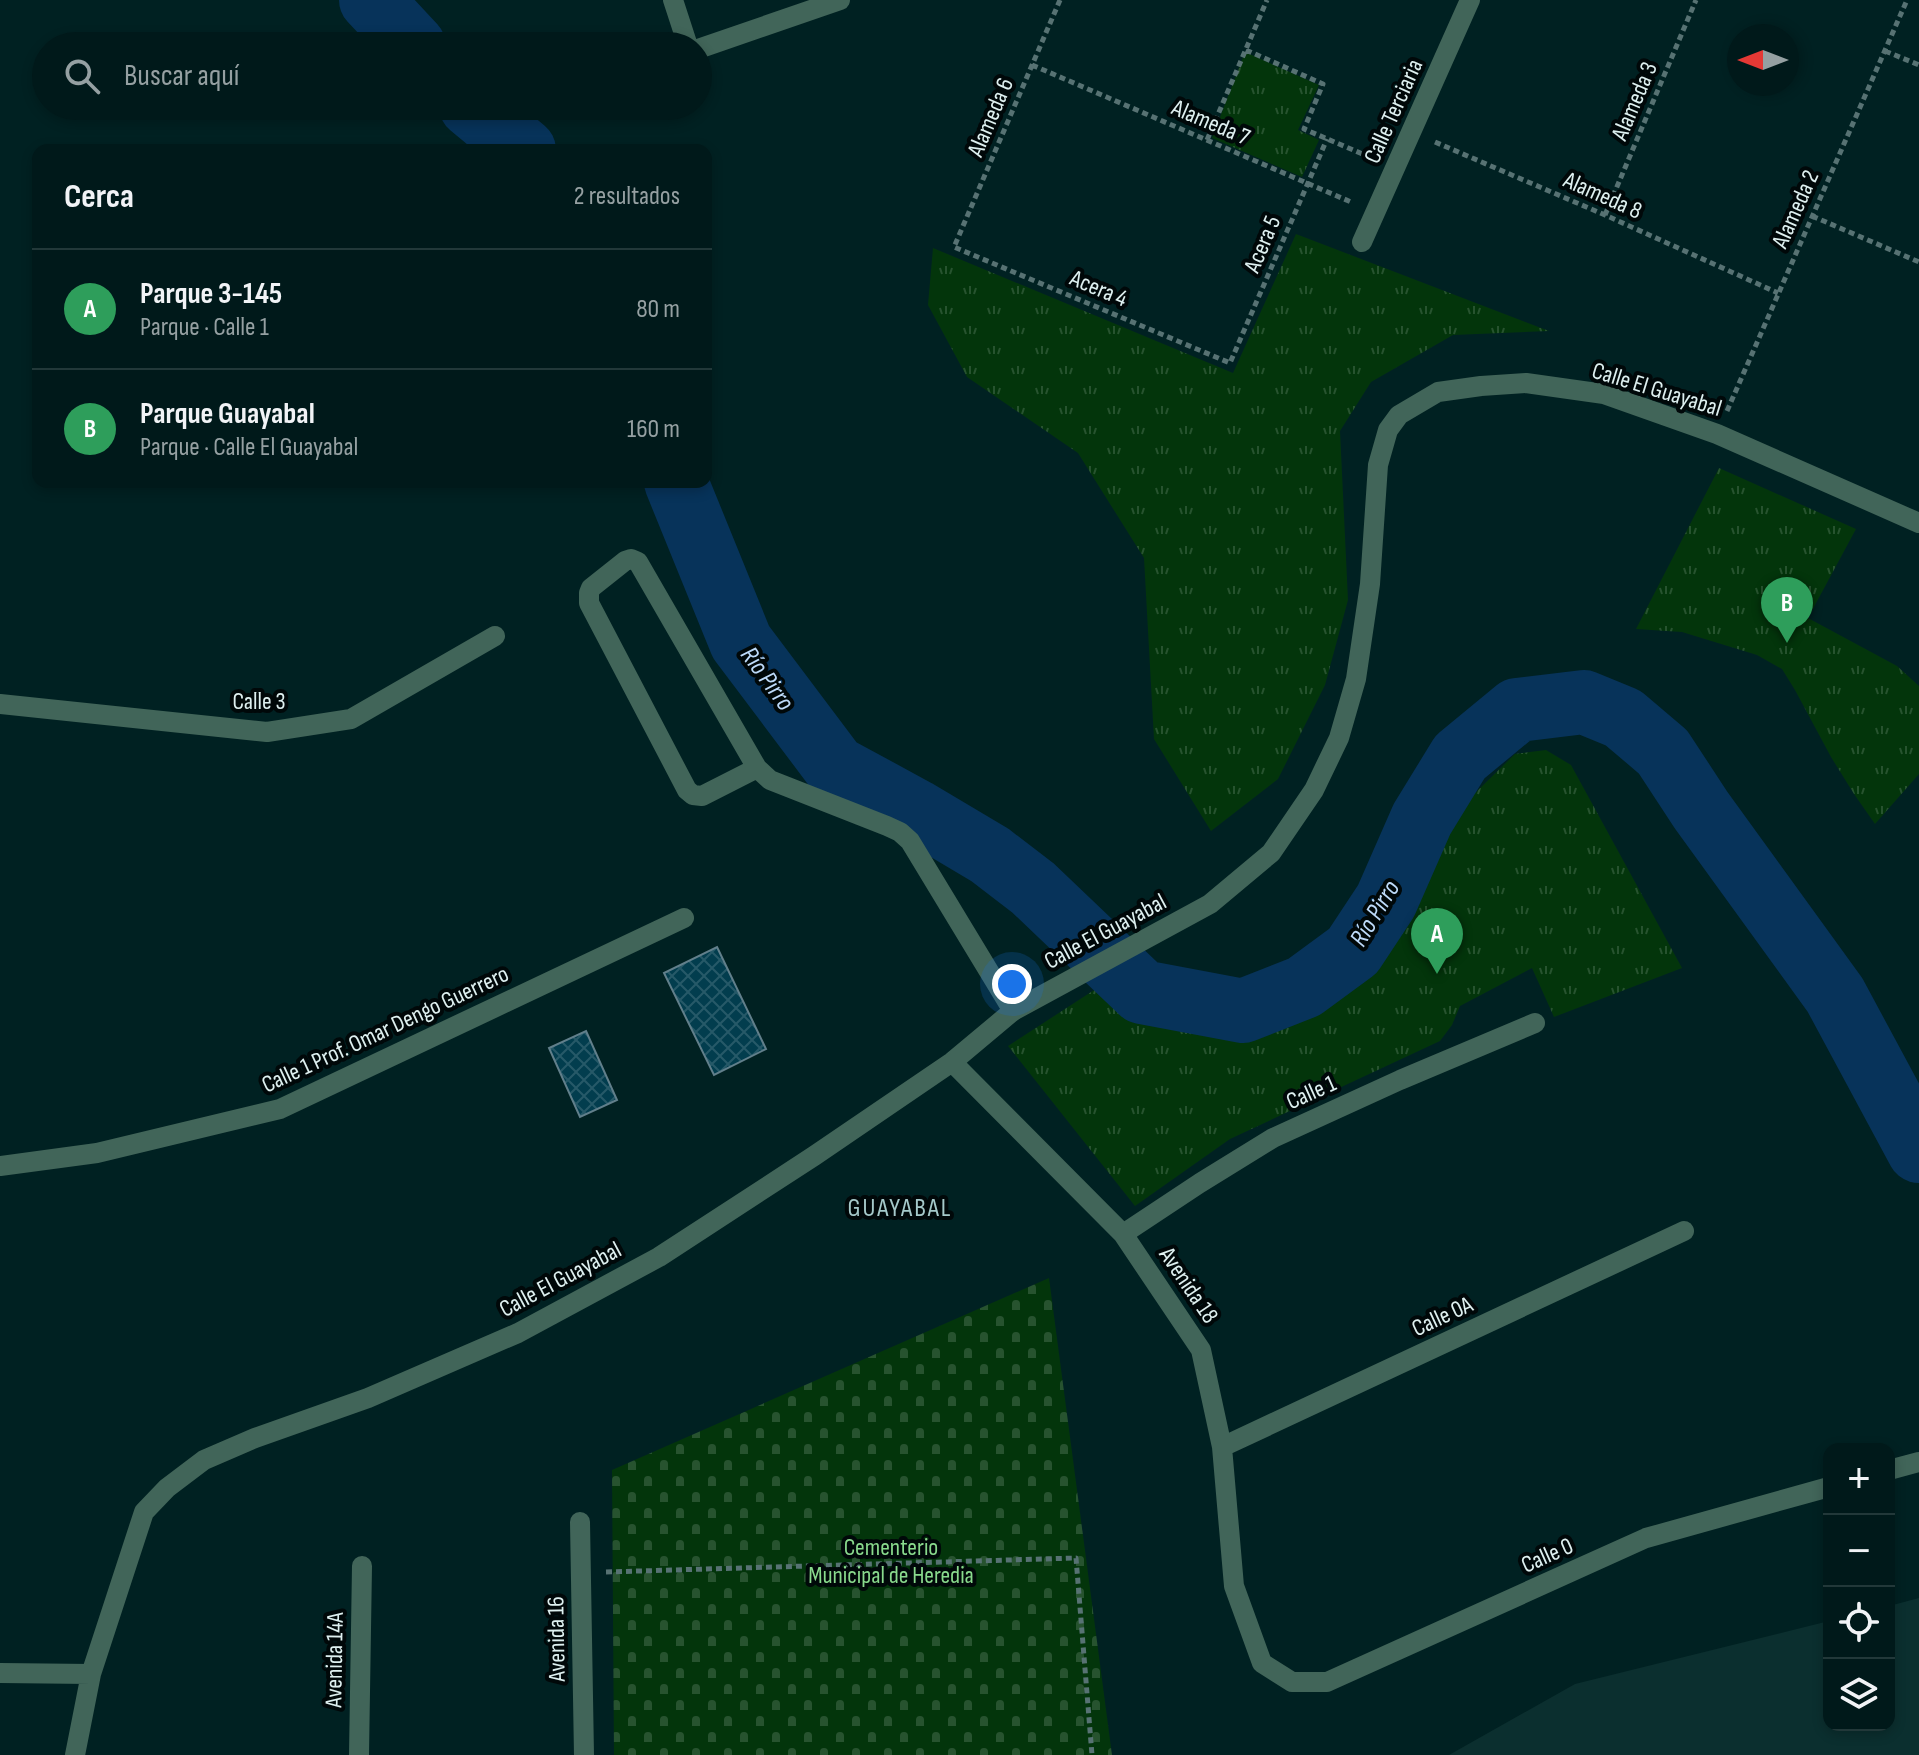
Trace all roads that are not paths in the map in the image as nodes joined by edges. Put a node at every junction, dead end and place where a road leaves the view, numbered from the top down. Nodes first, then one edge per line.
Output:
1 (673, 0) edge
2 (840, 0) edge
3 (1470, 0) edge
4 (683, 32) edge
5 (712, 44) edge
6 (1362, 242) dead end
7 (1919, 523) edge
8 (495, 636) dead end
9 (0, 704) edge
10 (757, 768) junction
11 (684, 918) dead end
12 (1013, 1011) junction
13 (1535, 1023) dead end
14 (952, 1062) junction
15 (0, 1166) edge
16 (1684, 1231) dead end
17 (1123, 1234) junction
18 (1222, 1447) junction
19 (1919, 1462) edge
20 (1895, 1468) edge
21 (1823, 1489) edge
22 (580, 1522) dead end
23 (362, 1566) dead end
24 (0, 1673) edge
25 (91, 1674) junction
26 (1292, 1682) joint
27 (75, 1755) edge
28 (359, 1755) edge
29 (584, 1755) edge

1 - 4 street
2 - 5 street
3 - 6 street, Calle Terciaria
7 - 12 street, Calle El Guayabal
8 - 9 street, Calle 3
10 - 10 street
10 - 12 street
11 - 15 street, Calle 1 Prof. Omar Dengo Guerrero
12 - 14 street, Calle El Guayabal
13 - 17 street, Calle 1
14 - 17 street, Avenida 18
14 - 25 street, Calle El Guayabal
16 - 18 street, Calle 0A
17 - 18 street, Avenida 18
18 - 26 street, Avenida 18
19 - 20 street
21 - 26 street, Calle 0
22 - 29 street, Avenida 16
23 - 28 street, Avenida 14A
24 - 25 street
25 - 27 street, Calle El Guayabal

